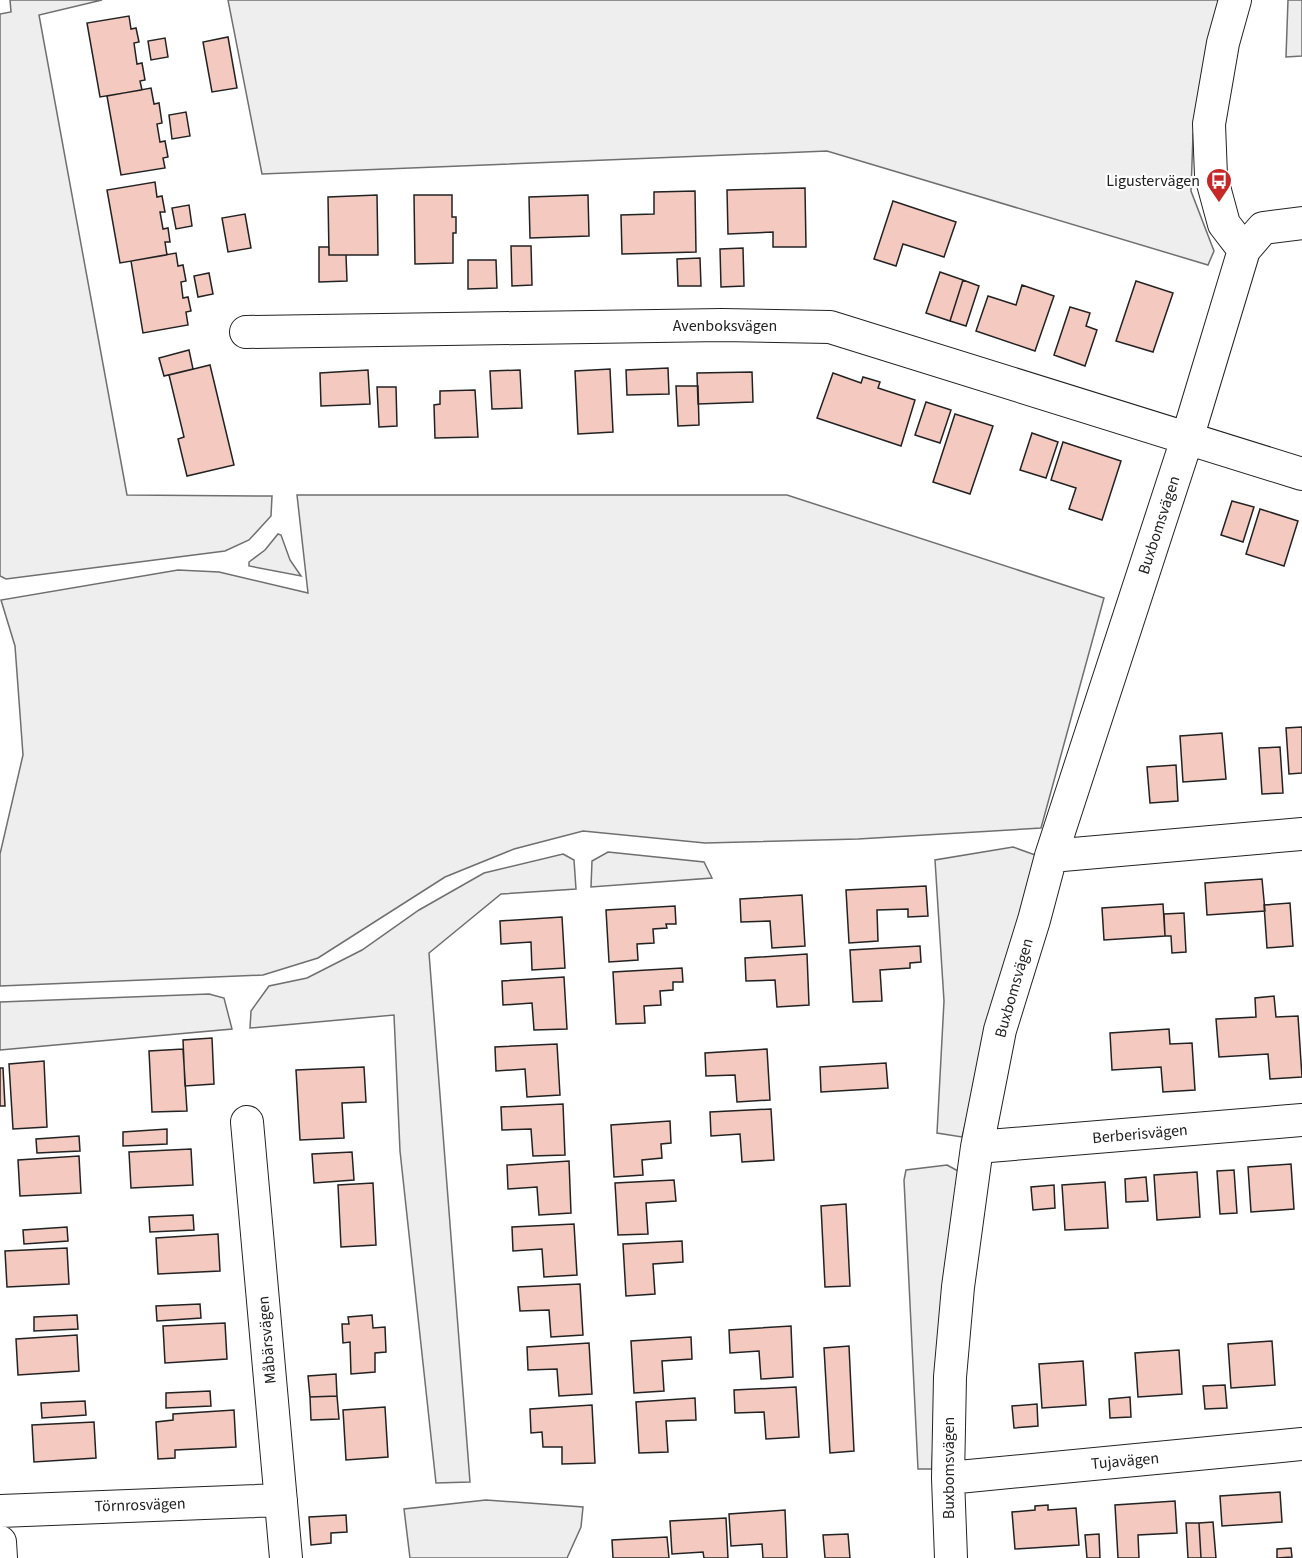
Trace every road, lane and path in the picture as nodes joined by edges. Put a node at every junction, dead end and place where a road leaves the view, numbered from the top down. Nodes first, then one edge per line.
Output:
1 (1235, 0) edge
2 (1302, 223) edge
3 (1244, 250) junction
4 (246, 332) dead end
5 (1187, 439) junction
6 (1302, 474) edge
7 (1302, 834) edge
8 (1051, 856) junction
9 (1302, 1120) edge
10 (247, 1122) dead end
11 (977, 1147) junction
12 (1302, 1444) edge
13 (948, 1478) junction
14 (281, 1500) junction
15 (0, 1511) edge
16 (0, 1542) edge
17 (2, 1558) edge
18 (286, 1558) edge
19 (951, 1558) edge

1 - 3 street
2 - 3 street
3 - 5 street
4 - 5 street, Avenboksvägen
5 - 6 street
5 - 8 street, Buxbomsvägen
7 - 8 street
8 - 11 street, Buxbomsvägen
9 - 11 street, Berberisvägen
10 - 14 street, Måbärsvägen
11 - 13 street, Buxbomsvägen
12 - 13 street, Tujavägen
13 - 19 street, Buxbomsvägen
14 - 15 street, Törnrosvägen
14 - 18 street, Måbärsvägen
16 - 17 street

